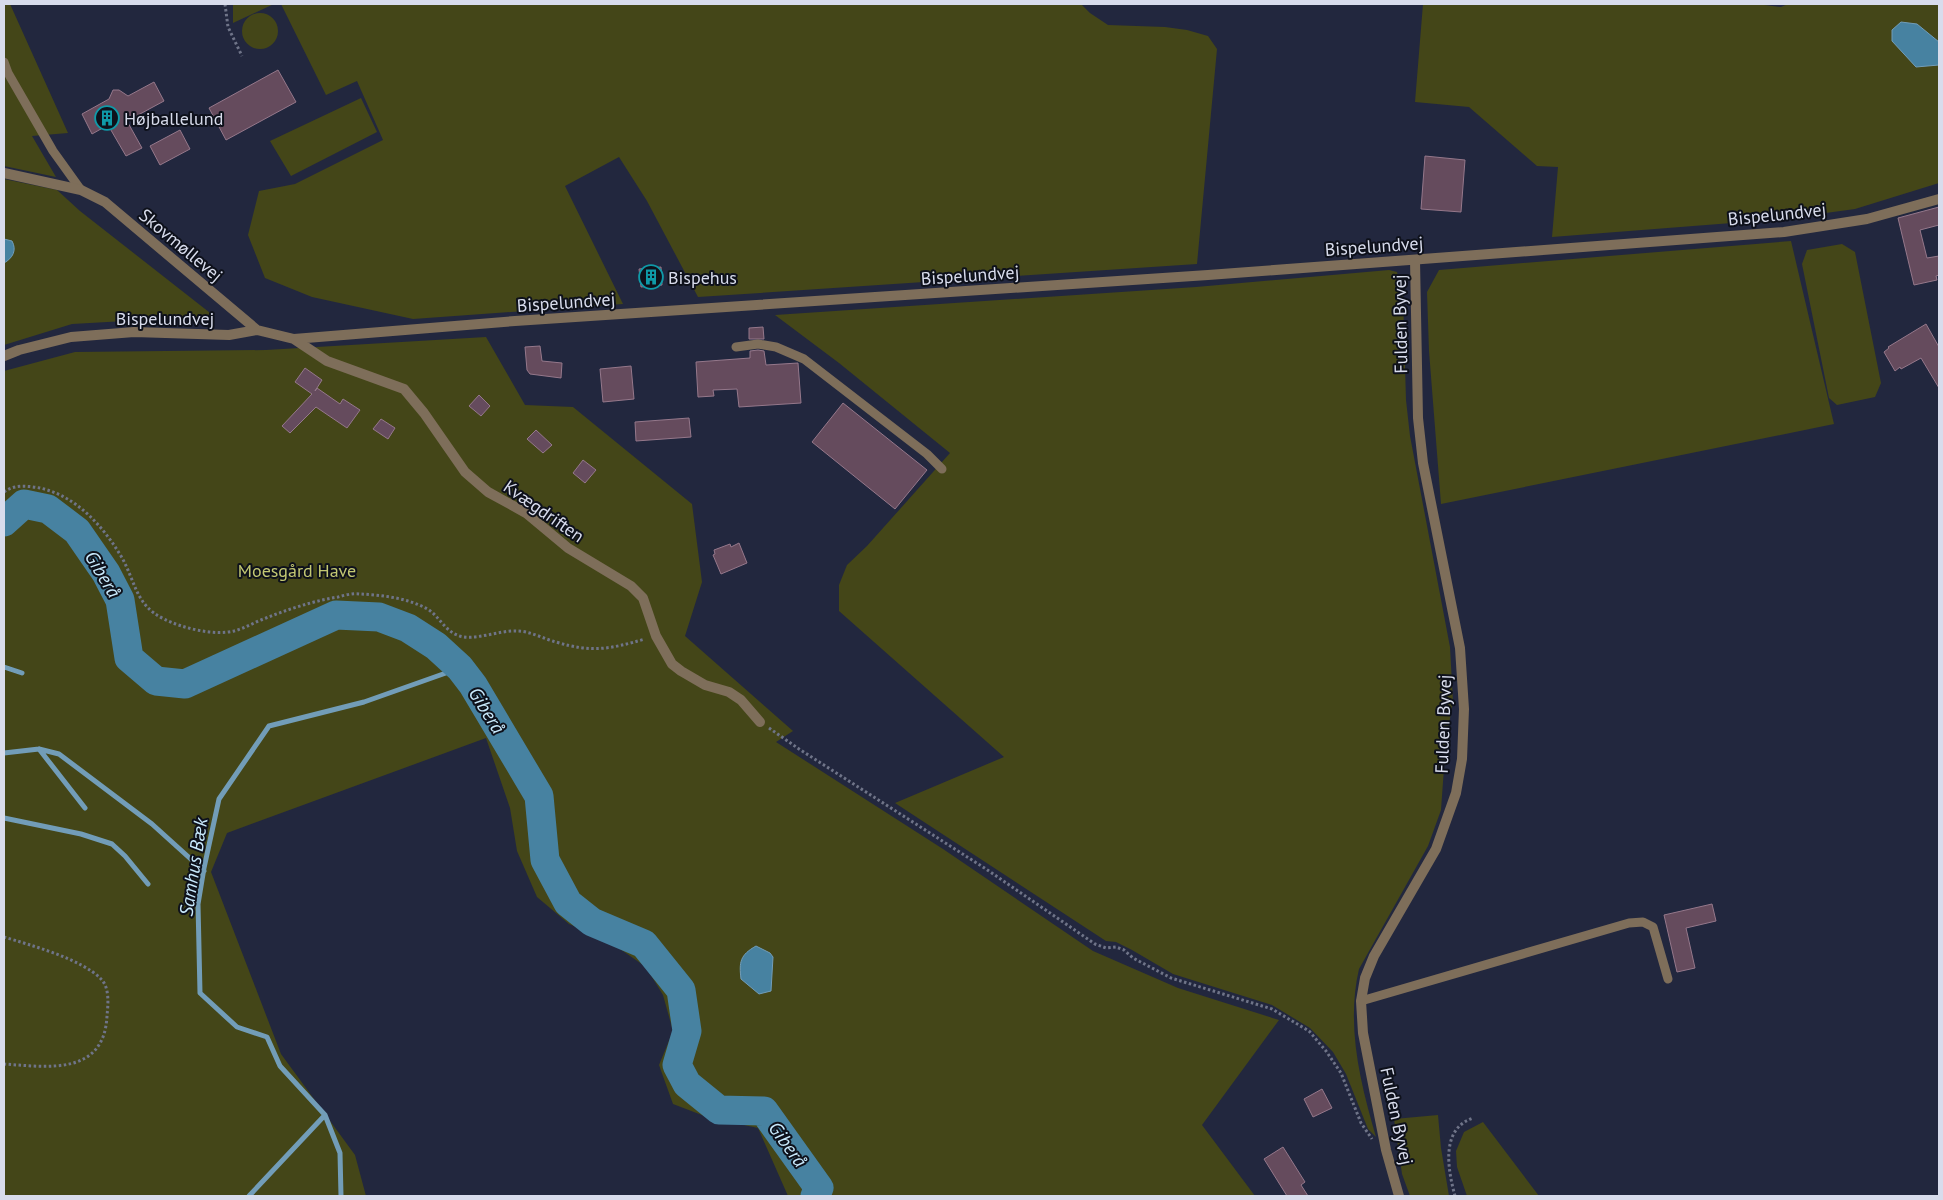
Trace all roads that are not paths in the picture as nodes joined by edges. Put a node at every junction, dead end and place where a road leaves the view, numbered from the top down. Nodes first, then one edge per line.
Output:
1 (4, 62) edge
2 (4, 173) edge
3 (81, 190) junction
4 (1939, 199) edge
5 (1415, 260) junction
6 (257, 330) junction
7 (294, 339) junction
8 (736, 347) dead end
9 (4, 356) edge
10 (942, 469) dead end
11 (760, 722) road end
12 (1668, 979) dead end
13 (1361, 1001) junction
14 (1400, 1196) edge

1 - 3 lane, Skovmøllevej
2 - 3 street, Skovmøllevej
3 - 6 street, Skovmøllevej
4 - 5 street, Bispelundvej
5 - 7 street, Bispelundvej
5 - 13 street, Fulden Byvej
6 - 7 street, Bispelundvej
6 - 9 street, Bispelundvej
7 - 11 street, Kvægdriften
8 - 10 lane
12 - 13 lane
13 - 14 street, Fulden Byvej

